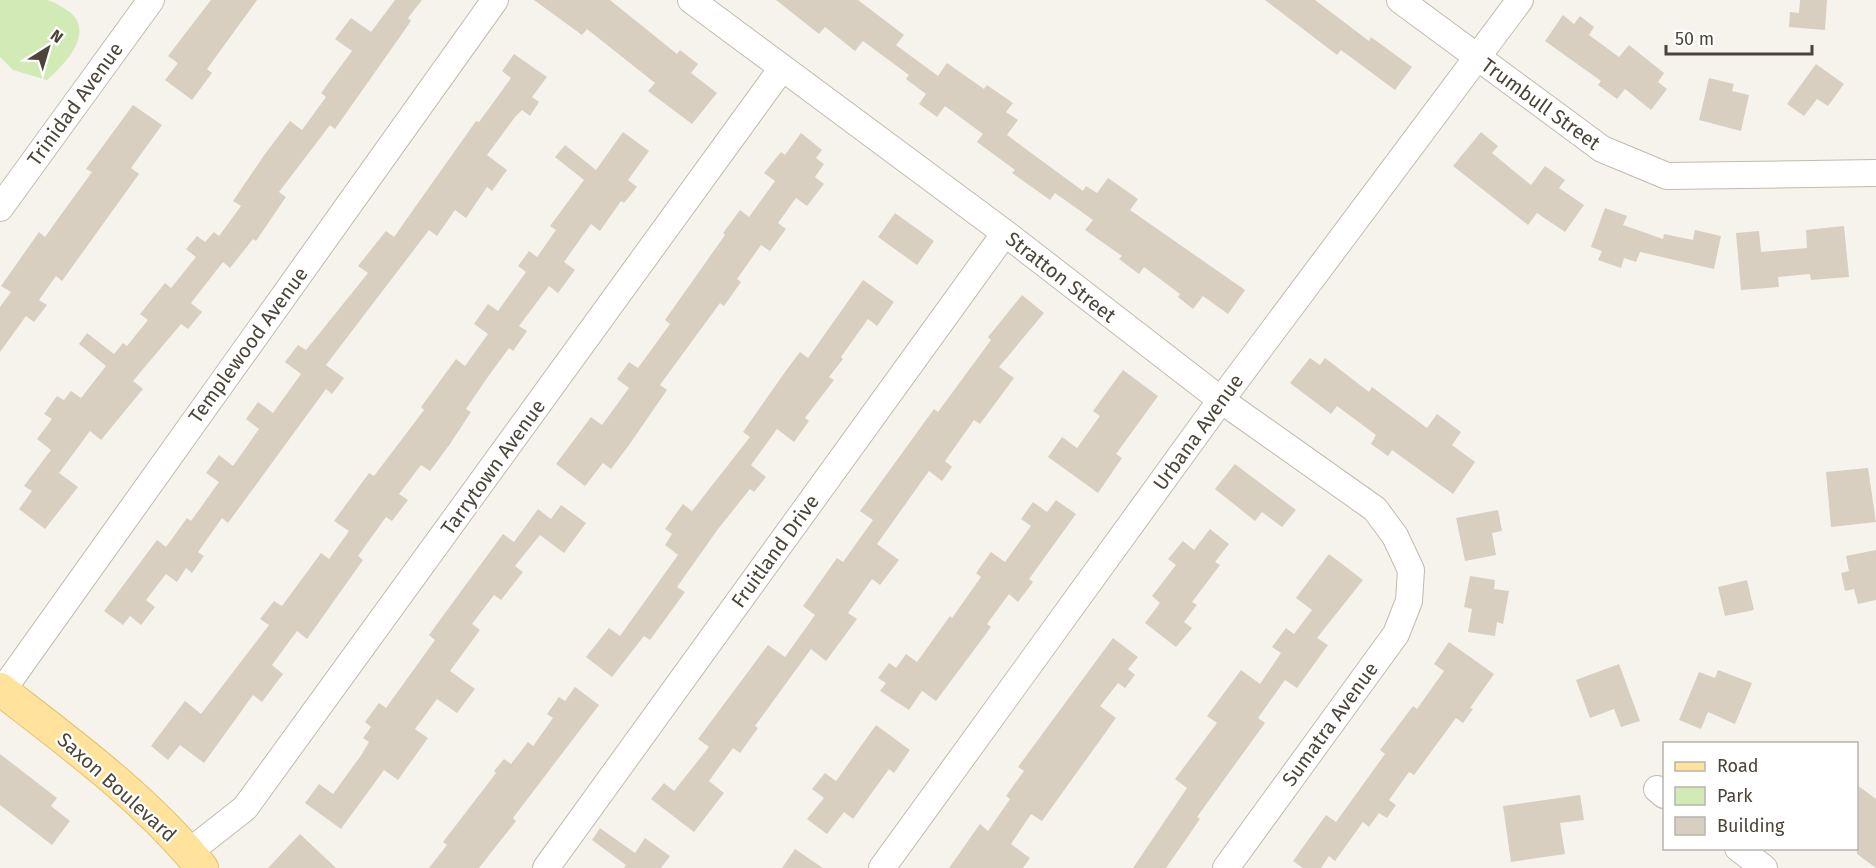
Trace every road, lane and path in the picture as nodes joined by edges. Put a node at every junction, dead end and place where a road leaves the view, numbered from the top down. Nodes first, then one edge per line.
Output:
1 (495, 0) edge
2 (691, 0) edge
3 (1400, 0) edge
4 (1520, 0) edge
5 (142, 3) edge
6 (1478, 59) junction
7 (782, 68) junction
8 (1876, 173) edge
9 (0, 208) edge
10 (1005, 233) junction
11 (1221, 400) junction
12 (1411, 570) joint
13 (1, 690) edge
14 (1738, 850) edge
15 (195, 860) edge
16 (546, 868) edge
17 (882, 868) edge
18 (1226, 868) edge
19 (1764, 868) edge

1 - 13 street, Templewood Avenue
2 - 7 street, Stratton Street
3 - 6 street, Trumbull Street
4 - 6 street, Urbana Avenue
5 - 9 street, Trinidad Avenue
6 - 8 street, Trumbull Street
6 - 11 street, Urbana Avenue
7 - 10 street, Stratton Street
7 - 15 street, Tarrytown Avenue
10 - 11 street, Stratton Street
10 - 16 street, Fruitland Drive
11 - 12 street, Stratton Street
11 - 17 street, Urbana Avenue
12 - 18 street, Sumatra Avenue
13 - 15 main road, Saxon Boulevard
14 - 19 street

